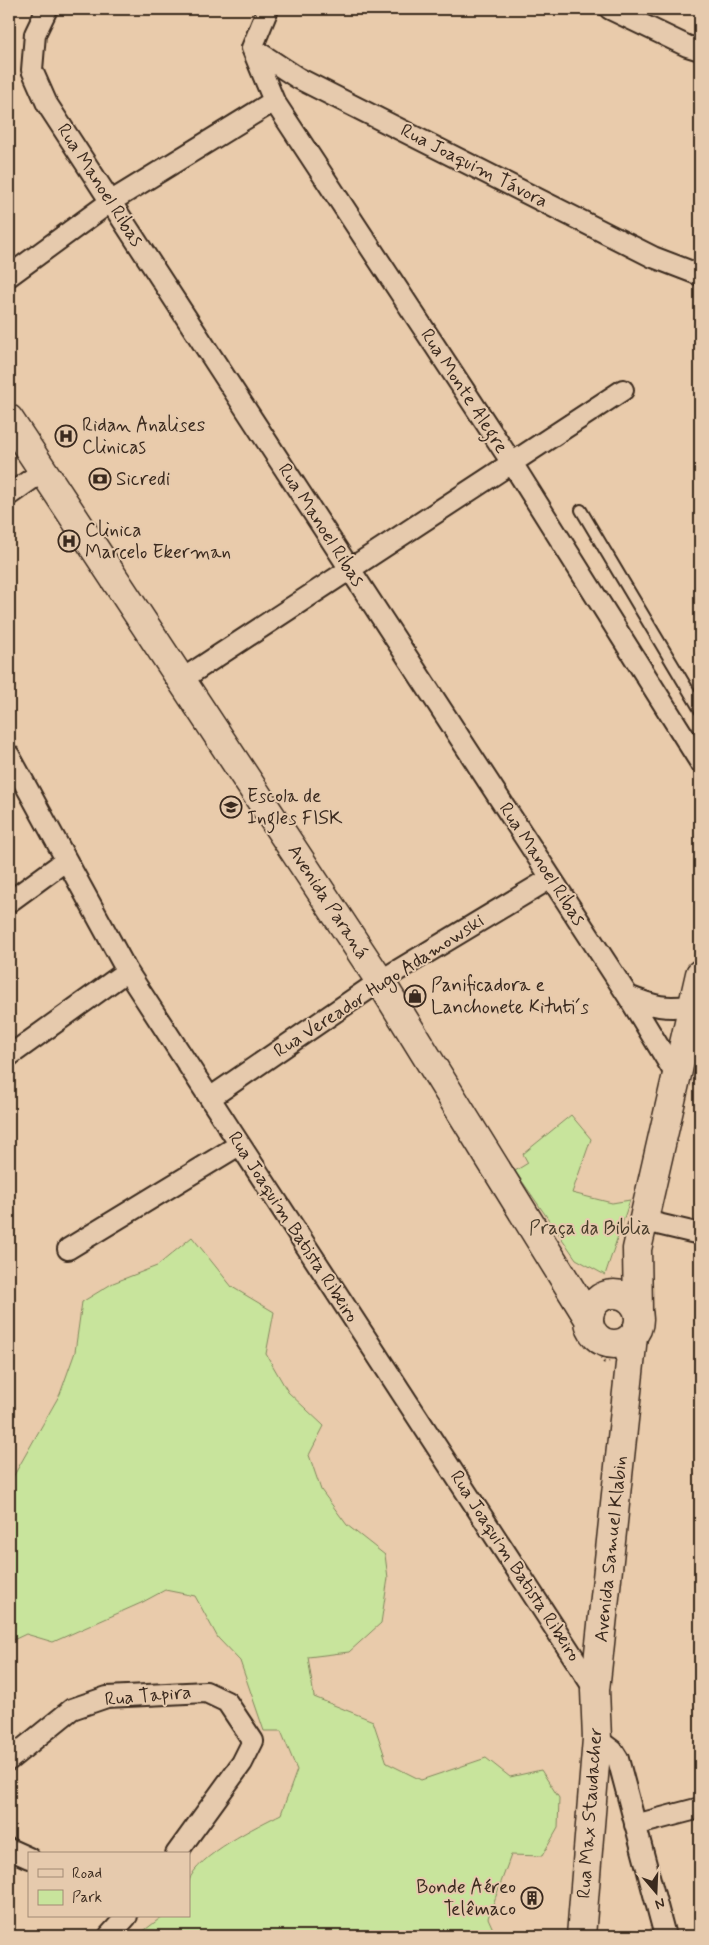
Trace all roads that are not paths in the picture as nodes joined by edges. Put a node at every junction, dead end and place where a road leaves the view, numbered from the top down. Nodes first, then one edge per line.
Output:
1 (47, 9) edge
2 (268, 9) edge
3 (610, 9) edge
4 (252, 48) junction
5 (700, 50) edge
6 (274, 101) junction
7 (110, 202) junction
8 (9, 276) edge
9 (700, 276) edge
10 (623, 390) dead end
11 (9, 419) edge
12 (512, 463) junction
13 (43, 471) junction
14 (9, 495) edge
15 (581, 510) dead end
16 (350, 569) junction
17 (181, 680) junction
18 (700, 710) edge
19 (691, 734) edge
20 (9, 755) edge
21 (700, 762) edge
22 (65, 861) junction
23 (551, 878) junction
24 (9, 902) edge
25 (127, 971) junction
26 (700, 974) edge
27 (380, 981) junction
28 (628, 996) junction
29 (693, 1005) junction
30 (9, 1056) edge
31 (676, 1075) junction
32 (210, 1098) junction
33 (239, 1144) junction
34 (645, 1221) junction
35 (700, 1234) edge
36 (68, 1249) dead end
37 (637, 1249) junction
38 (601, 1313) junction
39 (635, 1323) junction
40 (626, 1409) junction
41 (595, 1690) junction
42 (597, 1739) junction
43 (9, 1760) edge
44 (700, 1808) edge
45 (635, 1825) junction
46 (9, 1848) edge
47 (177, 1852) edge
48 (28, 1858) edge
49 (125, 1918) edge
50 (109, 1936) edge
51 (581, 1936) edge
52 (665, 1936) edge

1 - 7 street, Rua Manoel Ribas
2 - 4 street
3 - 5 street
4 - 6 street, Rua Monte Alegre
4 - 9 street, Rua Joaquim Távora
6 - 7 street
6 - 12 street, Rua Monte Alegre
7 - 8 street
7 - 16 street, Rua Manoel Ribas
10 - 12 street
11 - 13 main road, Avenida Paraná
12 - 16 street
12 - 19 street, Rua Monte Alegre
13 - 14 street
13 - 17 main road, Avenida Paraná
15 - 18 lane
16 - 17 street
16 - 23 street, Rua Manoel Ribas
17 - 27 main road, Avenida Paraná
19 - 21 street, Rua Monte Alegre
20 - 22 street, Rua Joaquim Batista Ribeiro
22 - 24 street
22 - 25 street, Rua Joaquim Batista Ribeiro
23 - 27 street, Rua Vereador Hugo Adamowski
23 - 28 street, Rua Manoel Ribas
25 - 30 street
25 - 32 street, Rua Joaquim Batista Ribeiro
26 - 29 main road, Avenida Samuel Klabin
27 - 32 street, Rua Vereador Hugo Adamowski
27 - 38 main road, Avenida Paraná
28 - 29 street
28 - 31 street, Rua Manoel Ribas
29 - 31 main road, Avenida Samuel Klabin
31 - 34 main road, Avenida Samuel Klabin
32 - 33 street, Rua Joaquim Batista Ribeiro
33 - 36 street
33 - 41 street, Rua Joaquim Batista Ribeiro
34 - 35 street
34 - 37 main road, Avenida Samuel Klabin
37 - 38 main road
37 - 39 main road, Avenida Samuel Klabin
38 - 39 main road, Avenida Paraná
38 - 39 main road
38 - 40 main road, Avenida Samuel Klabin
39 - 40 main road, Avenida Samuel Klabin
40 - 41 main road, Avenida Samuel Klabin
41 - 42 main road, Rua Max Staudacher
42 - 45 street
42 - 51 main road, Rua Max Staudacher
43 - 47 street, Rua Tapira
44 - 45 street
45 - 52 street
46 - 48 street
49 - 50 street

